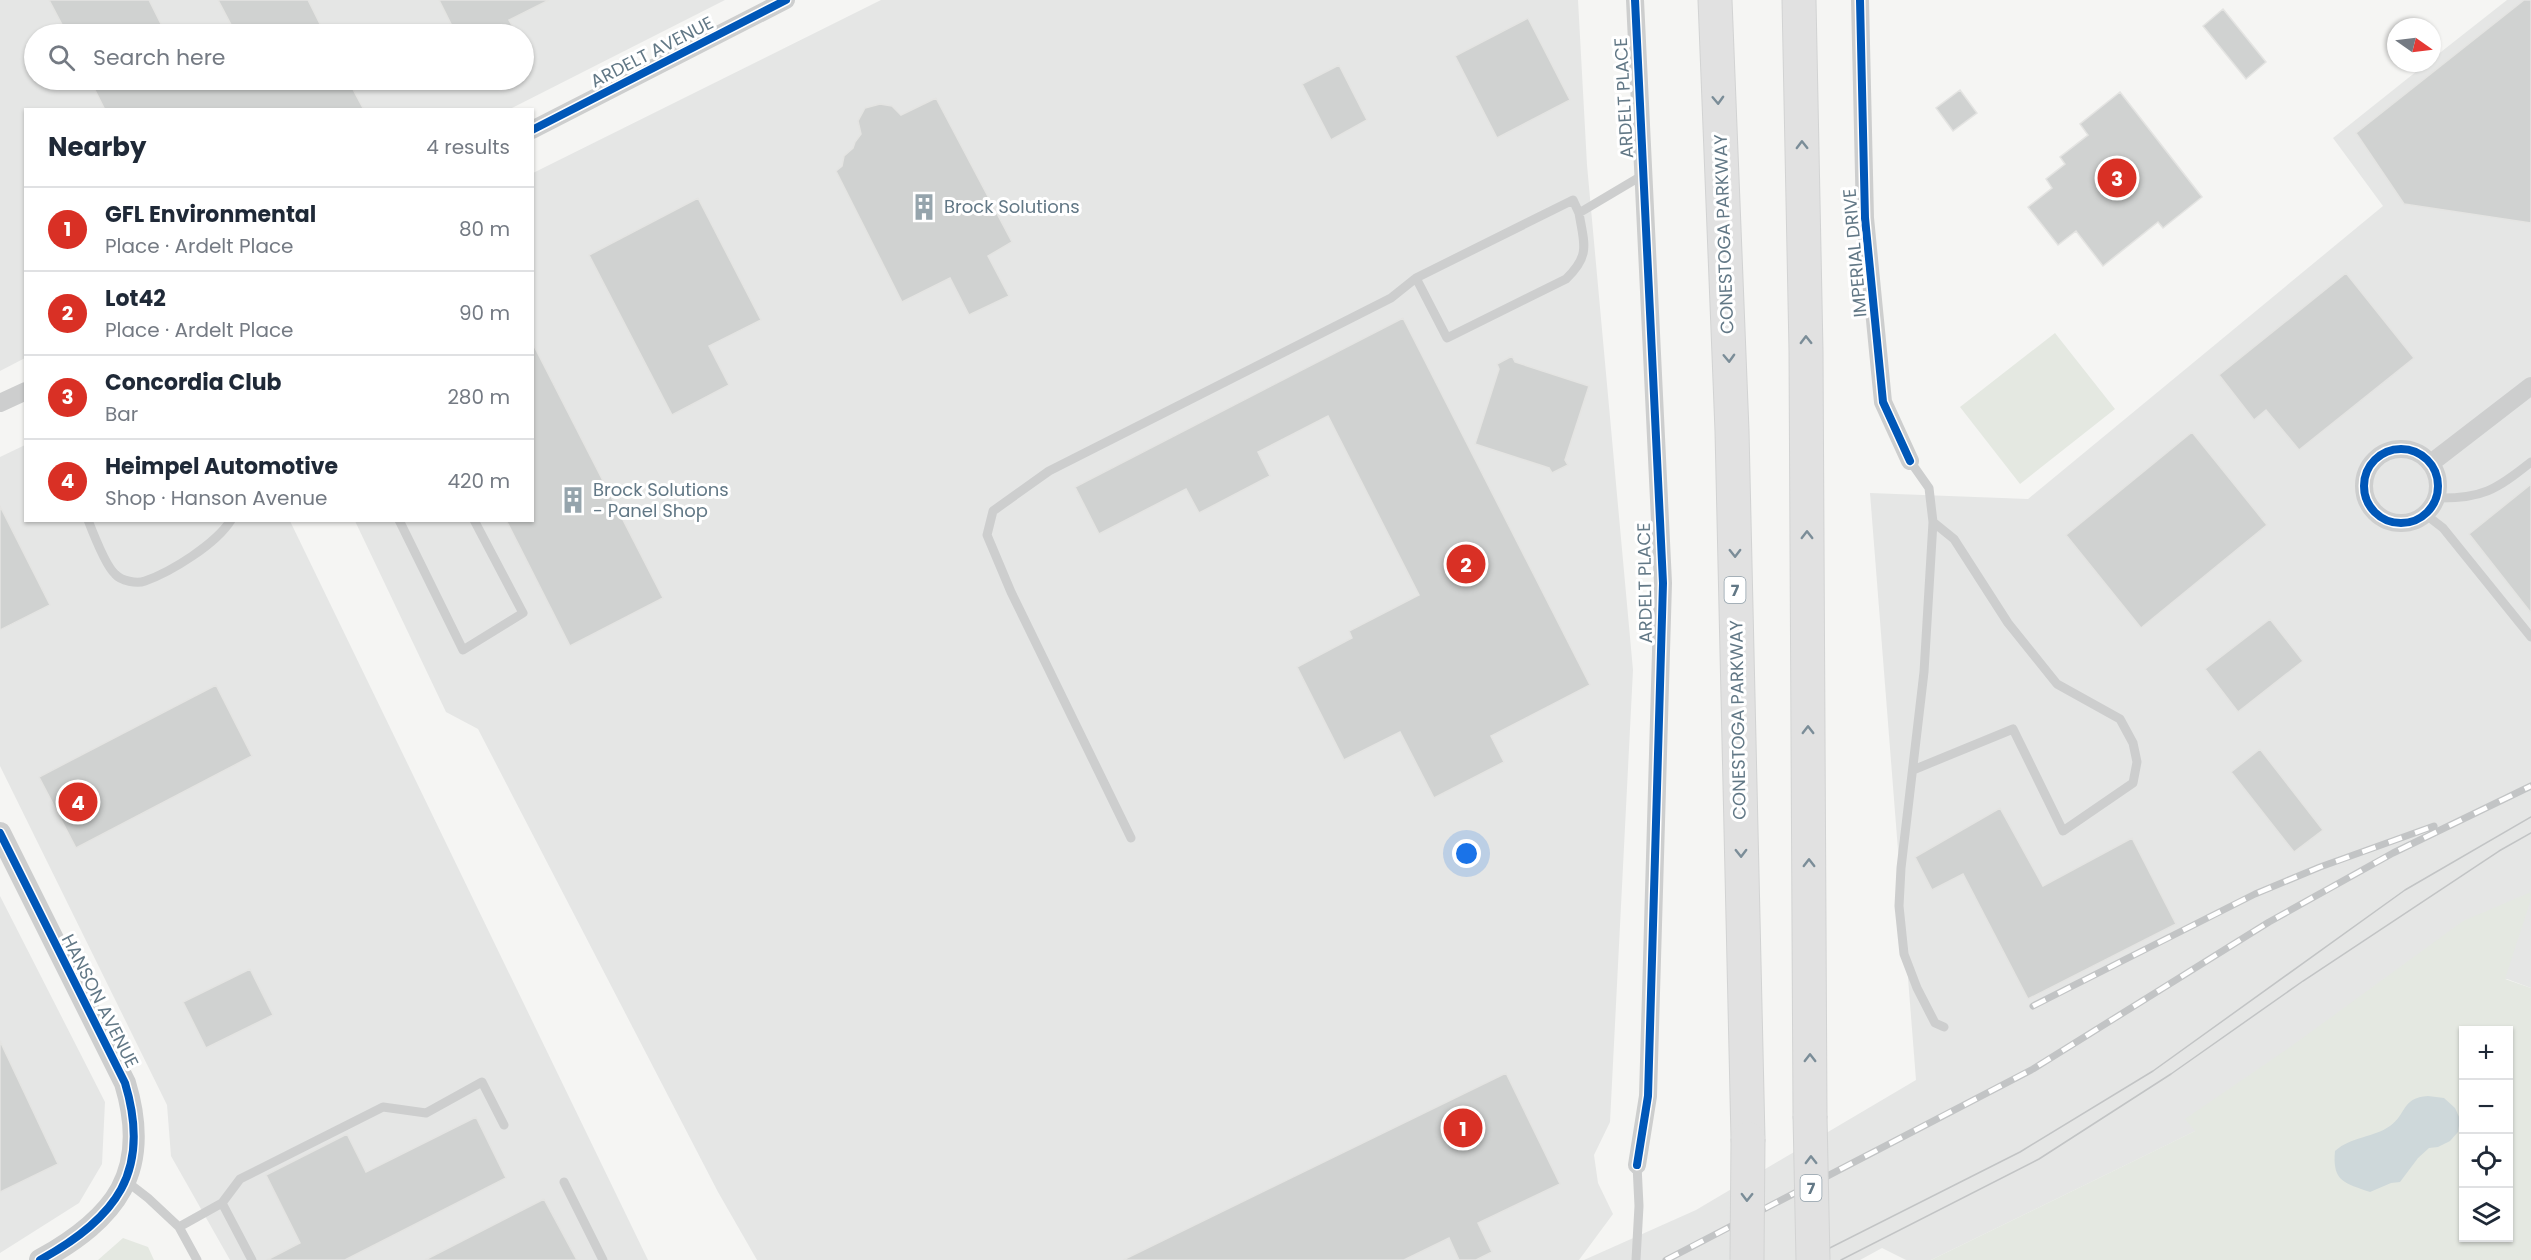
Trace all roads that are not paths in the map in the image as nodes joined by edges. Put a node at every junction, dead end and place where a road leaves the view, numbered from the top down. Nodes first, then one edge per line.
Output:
1 (786, 0) edge
2 (1635, 0) edge
3 (1698, 0) edge
4 (1715, 0) edge
5 (1799, 0) edge
6 (1860, 0) edge
7 (1716, 42) junction
8 (534, 129) edge
9 (1643, 175) junction
10 (1578, 213) junction
11 (1416, 278) junction
12 (2531, 386) edge
13 (24, 392) edge
14 (0, 404) edge
15 (1910, 461) joint
16 (2531, 462) edge
17 (2431, 463) junction
18 (2436, 498) junction
19 (2425, 514) junction
20 (89, 522) edge
21 (230, 522) edge
22 (400, 522) edge
23 (475, 522) edge
24 (1933, 522) junction
25 (2531, 637) edge
26 (1913, 770) junction
27 (0, 833) edge
28 (1131, 838) dead end
29 (5, 859) edge
30 (1944, 1027) dead end
31 (504, 1125) dead end
32 (1637, 1165) joint
33 (126, 1181) junction
34 (564, 1182) dead end
35 (222, 1203) junction
36 (179, 1227) junction
37 (40, 1260) edge
38 (197, 1260) edge
39 (252, 1260) edge
40 (603, 1260) edge
41 (1636, 1260) edge
42 (1747, 1260) edge
43 (1813, 1260) edge

1 - 8 street, ARDELT AVENUE
2 - 9 street, ARDELT PLACE
3 - 7 highway
4 - 7 highway, CONESTOGA PARKWAY / 7
43 -> 5 highway, 7, bridge
6 - 15 street, IMPERIAL DRIVE
7 -> 42 highway, CONESTOGA PARKWAY / 7, bridge
9 - 10 lane
9 - 32 street, ARDELT PLACE
10 - 11 lane
10 - 11 lane
11 - 28 lane
12 - 17 street
13 - 14 street
15 - 24 lane
16 - 18 lane
17 - 18 street
17 - 19 street
18 - 19 street
19 - 25 lane
20 - 21 lane
22 - 23 lane
24 - 26 lane
24 - 26 lane
26 - 30 lane
27 - 29 street, HANSON AVENUE
29 - 33 street, HANSON AVENUE
31 - 35 lane
32 - 41 lane
33 - 36 lane
33 - 37 street, HANSON AVENUE
34 - 40 lane
35 - 36 lane
35 - 39 lane
36 - 38 lane

